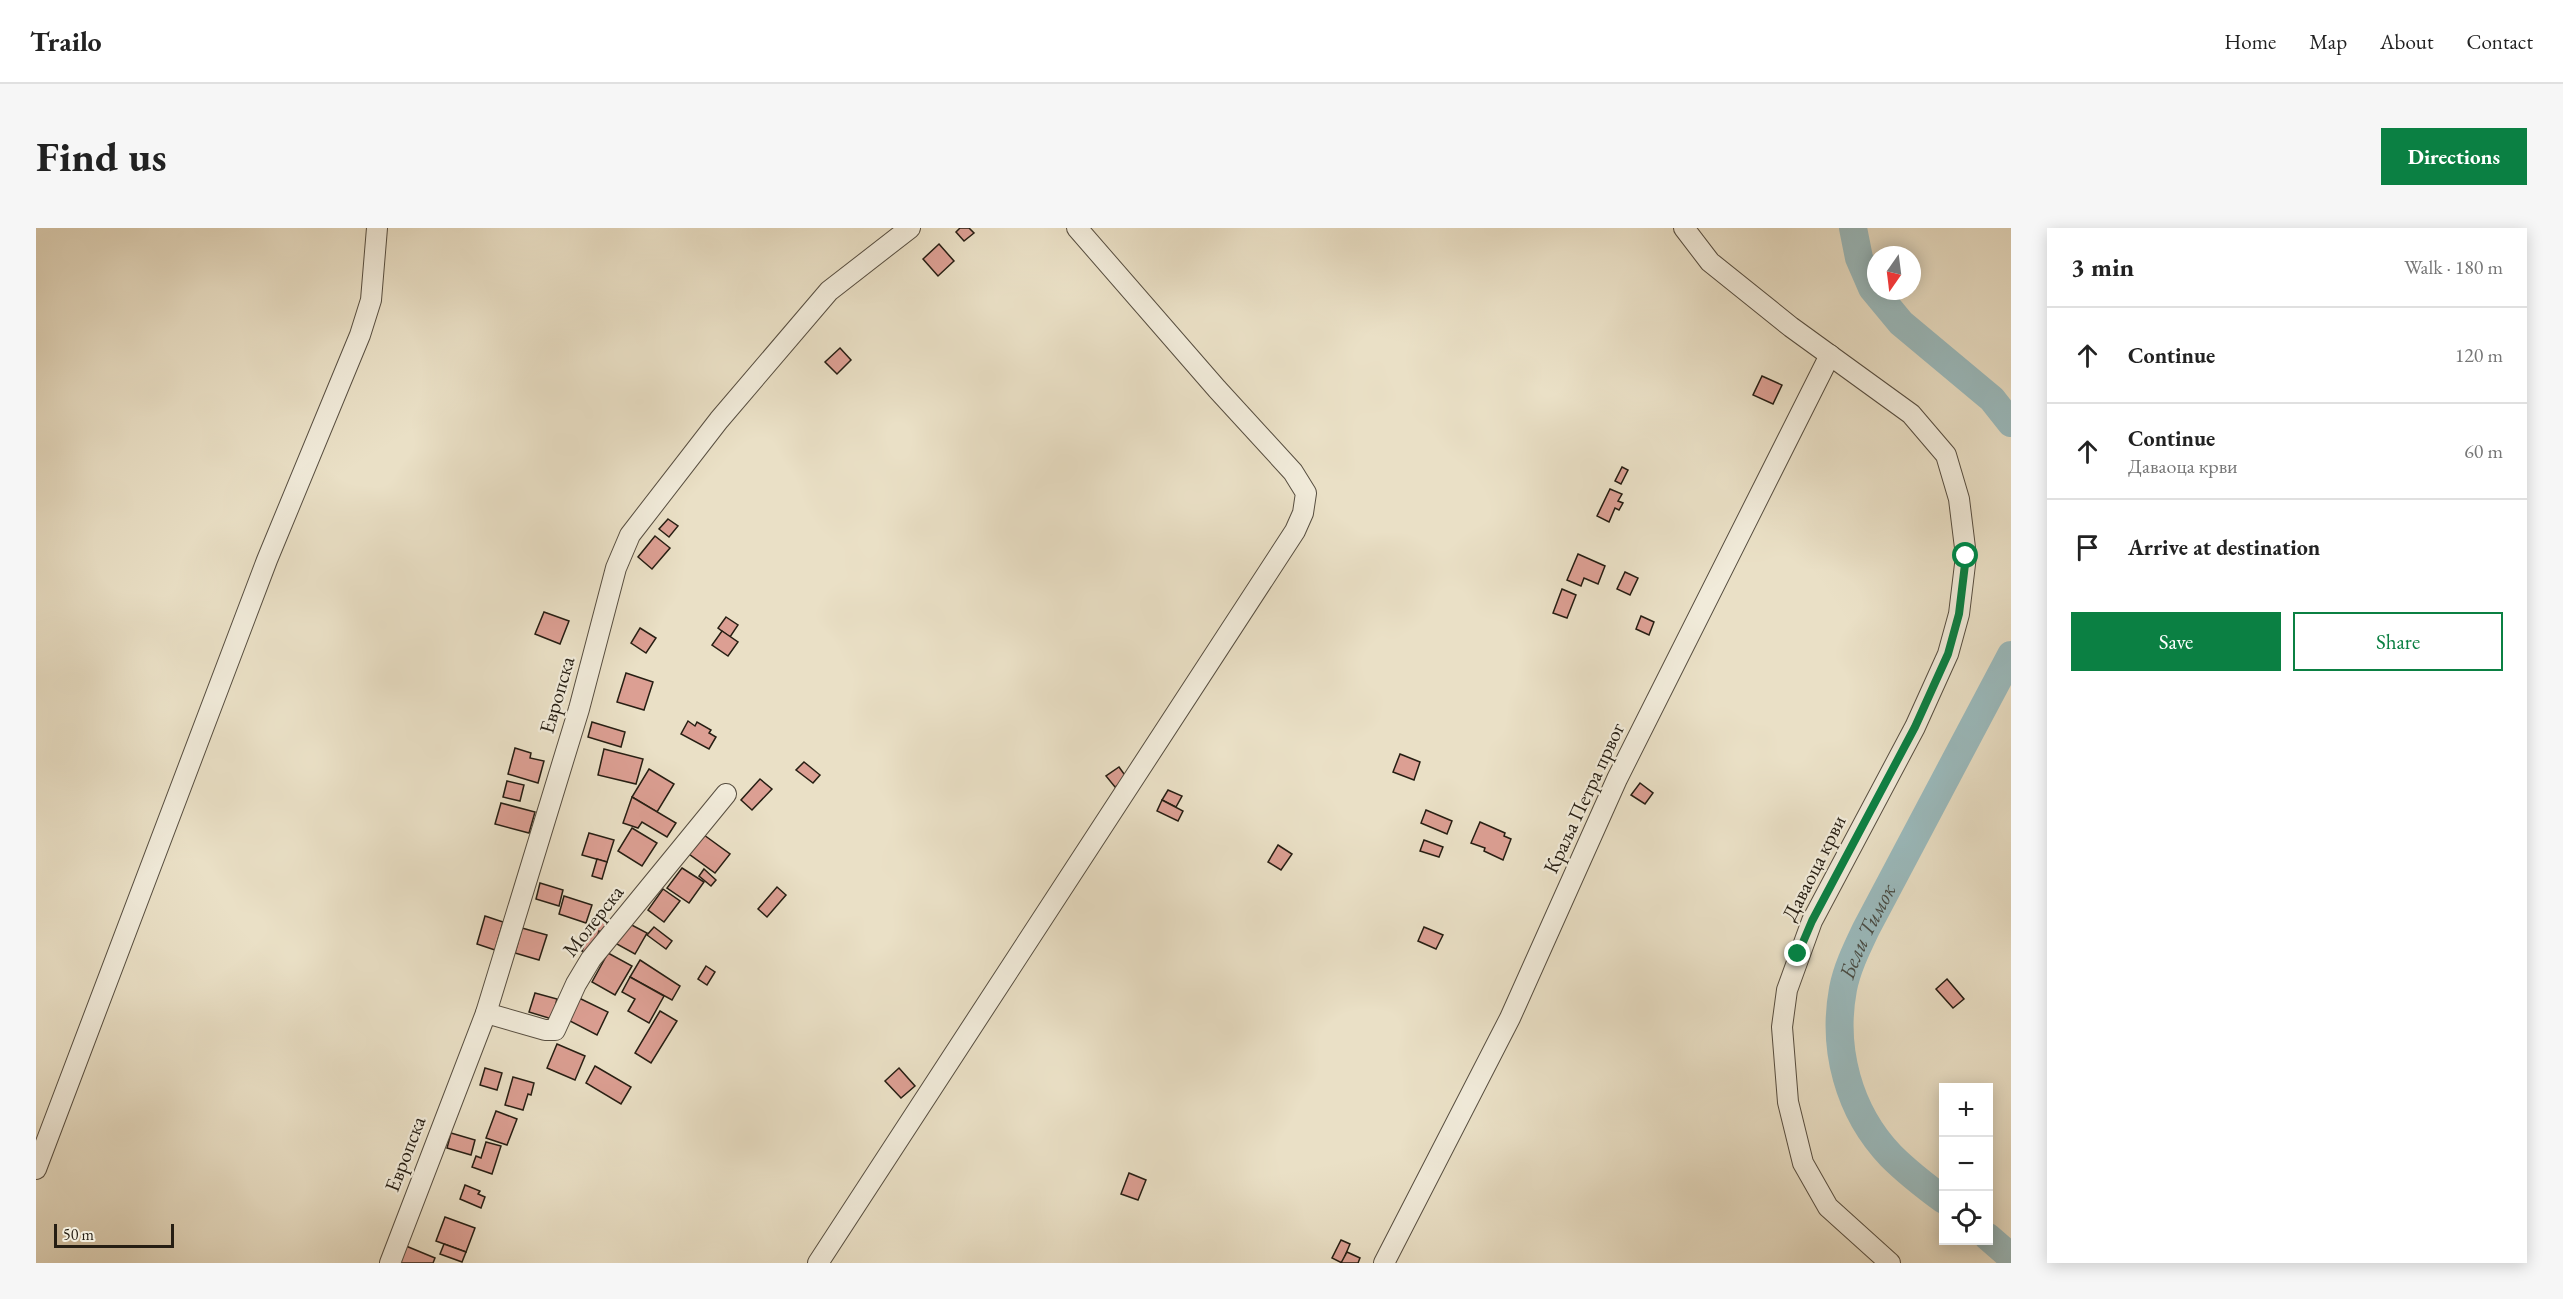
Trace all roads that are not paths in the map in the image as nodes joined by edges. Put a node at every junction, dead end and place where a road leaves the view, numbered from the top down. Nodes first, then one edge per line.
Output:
1 (377, 228) edge
2 (910, 228) edge
3 (1077, 228) edge
4 (1684, 228) edge
5 (1830, 355) junction
6 (726, 794) dead end
7 (486, 1013) junction
8 (36, 1169) edge
9 (390, 1263) edge
10 (818, 1263) edge
11 (1384, 1263) edge
12 (1890, 1263) edge

1 - 8 street
2 - 7 street, Европска
3 - 10 street
4 - 5 street, Даваоца крви
5 - 11 street, Краља Петра првог
5 - 12 street, Даваоца крви
6 - 7 street, Молерска
7 - 9 street, Европска

